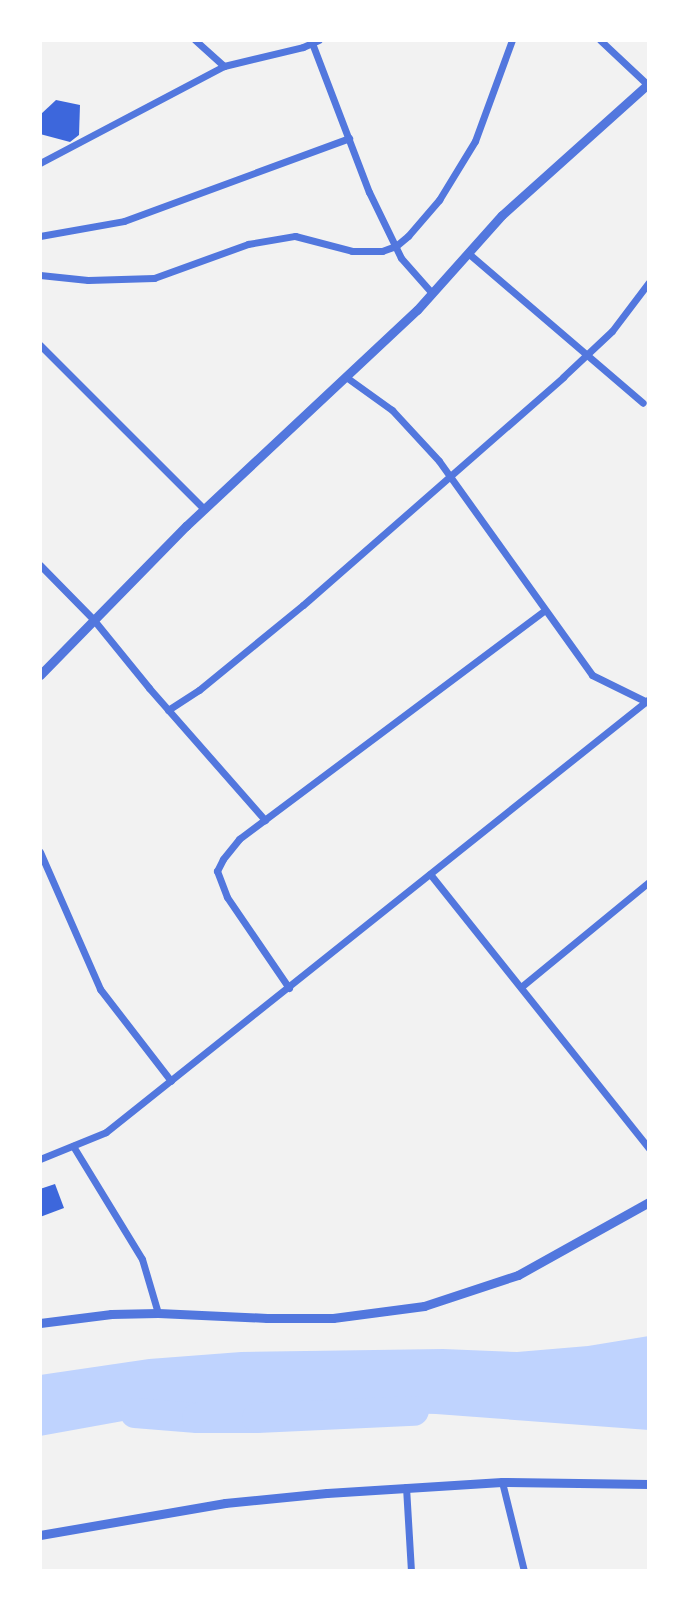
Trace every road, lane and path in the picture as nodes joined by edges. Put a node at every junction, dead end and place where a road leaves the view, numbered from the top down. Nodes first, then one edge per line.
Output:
1 (195, 40) edge
2 (512, 40) edge
3 (600, 40) edge
4 (316, 42) edge
5 (224, 66) junction
6 (648, 84) edge
7 (349, 138) junction
8 (40, 163) edge
9 (40, 236) edge
10 (396, 246) junction
11 (468, 253) junction
12 (40, 275) edge
13 (649, 282) edge
14 (432, 293) junction
15 (40, 345) edge
16 (585, 357) junction
17 (346, 377) junction
18 (643, 403) dead end
19 (449, 476) junction
20 (204, 509) junction
21 (40, 565) edge
22 (544, 611) junction
23 (93, 619) junction
24 (40, 675) edge
25 (648, 701) edge
26 (168, 710) junction
27 (265, 820) junction
28 (40, 852) edge
29 (430, 874) junction
30 (649, 882) edge
31 (521, 987) junction
32 (289, 988) junction
33 (171, 1081) junction
34 (73, 1146) junction
35 (649, 1148) edge
36 (40, 1159) edge
37 (649, 1202) edge
38 (158, 1313) junction
39 (40, 1323) edge
40 (502, 1482) junction
41 (649, 1484) edge
42 (406, 1487) junction
43 (40, 1535) edge
44 (411, 1571) edge
45 (524, 1571) edge

1 - 5 street
2 - 10 street
3 - 6 street
4 - 5 street
4 - 7 street
5 - 8 street
6 - 11 street
7 - 9 street
7 - 10 street
10 - 12 street
10 - 14 street
11 - 14 street
11 - 16 street
13 - 16 street
14 - 17 street
15 - 20 street
16 - 18 street
16 - 19 street
17 - 19 street
17 - 20 street
19 - 22 street
19 - 26 street
20 - 23 street
21 - 23 street
22 - 25 street
22 - 27 street
23 - 24 street
23 - 26 street
25 - 29 street
26 - 27 street
27 - 32 street
28 - 33 street
29 - 31 street
29 - 32 street
30 - 31 street
31 - 35 street
32 - 33 street
33 - 34 street
34 - 36 street
34 - 38 street
37 - 38 street
38 - 39 street
40 - 41 street
40 - 42 street
40 - 45 street
42 - 43 street
42 - 44 street

